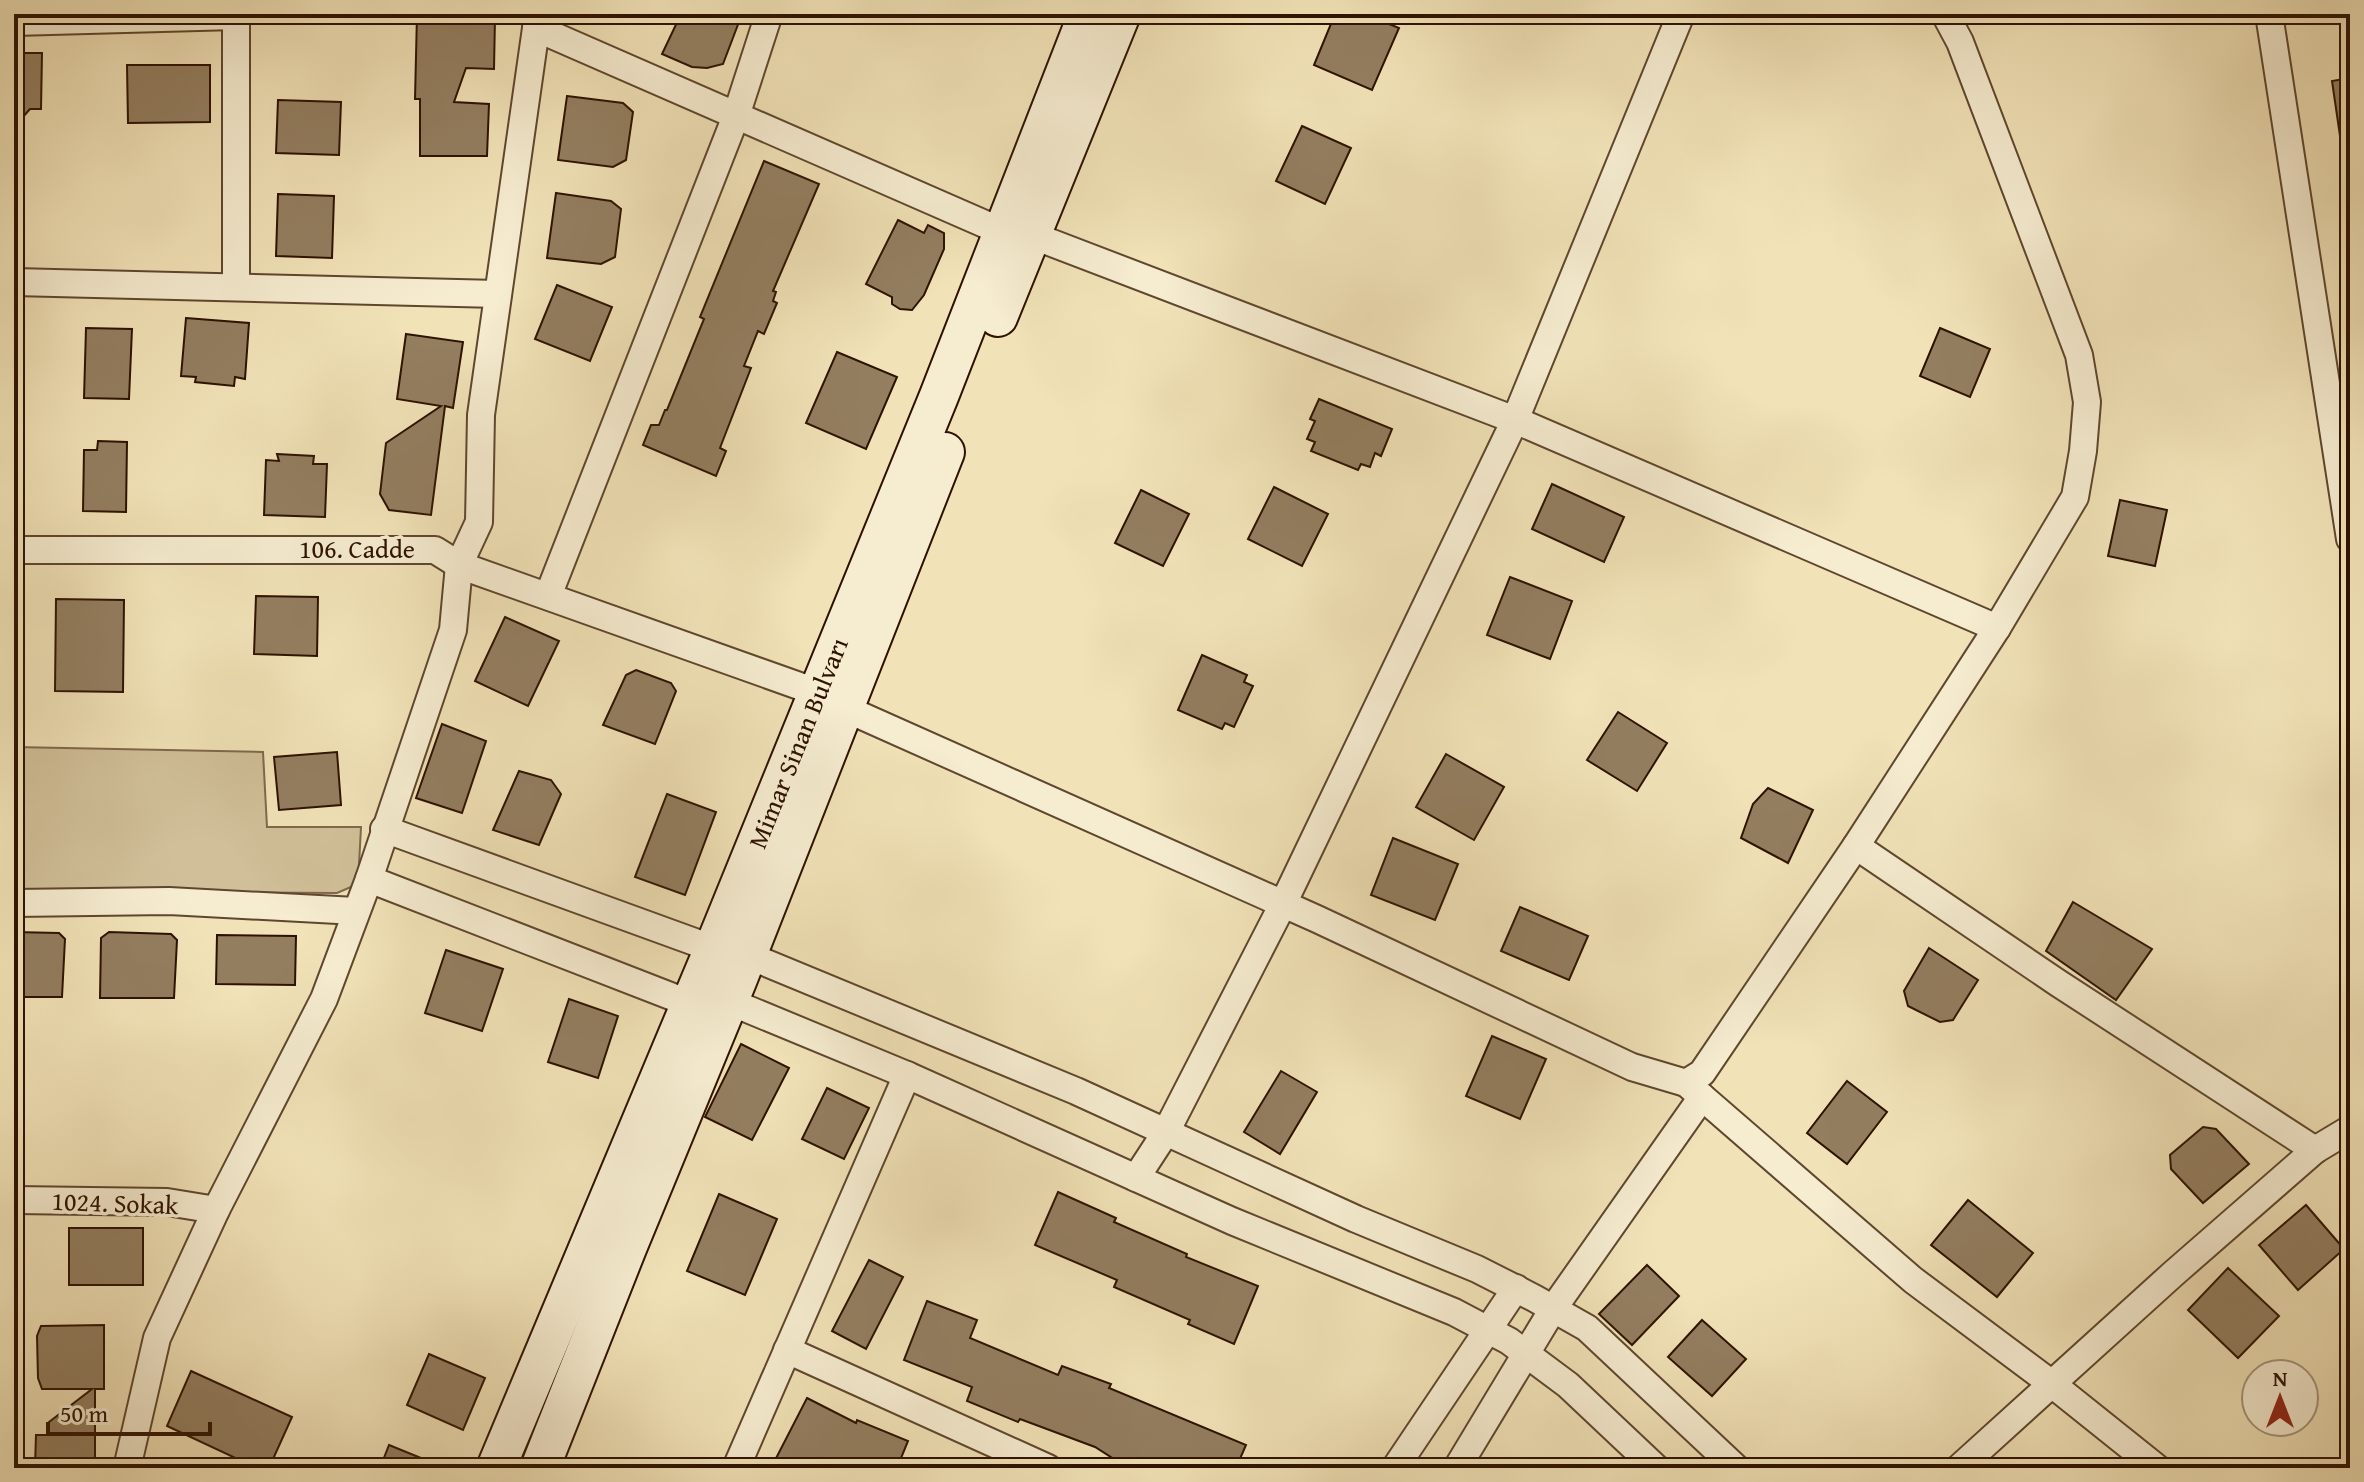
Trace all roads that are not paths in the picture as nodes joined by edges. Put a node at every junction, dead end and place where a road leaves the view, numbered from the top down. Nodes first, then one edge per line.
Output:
1 (769, 14) edge
2 (1088, 14) edge
3 (1121, 14) edge
4 (1681, 14) edge
5 (1945, 14) edge
6 (2269, 14) edge
7 (236, 15) edge
8 (537, 21) edge
9 (14, 22) edge
10 (736, 116) junction
11 (1017, 234) junction
12 (14, 282) edge
13 (236, 286) junction
14 (498, 294) junction
15 (1515, 420) junction
16 (2350, 539) edge
17 (14, 550) edge
18 (459, 565) junction
19 (548, 596) junction
20 (1997, 628) junction
21 (831, 700) junction
22 (384, 829) junction
23 (1856, 846) junction
24 (369, 879) junction
25 (14, 903) edge
26 (1283, 904) junction
27 (356, 911) junction
28 (730, 952) junction
29 (728, 1001) junction
30 (691, 1004) junction
31 (907, 1075) junction
32 (1694, 1090) junction
33 (2350, 1129) edge
34 (1166, 1132) junction
35 (2315, 1150) junction
36 (1136, 1178) junction
37 (14, 1200) edge
38 (216, 1210) junction
39 (1516, 1288) junction
40 (1553, 1309) junction
41 (1488, 1330) junction
42 (787, 1350) junction
43 (1526, 1354) junction
44 (2052, 1384) junction
45 (127, 1468) edge
46 (496, 1468) edge
47 (540, 1468) edge
48 (736, 1468) edge
49 (1048, 1468) edge
50 (1395, 1468) edge
51 (1457, 1468) edge
52 (1656, 1468) edge
53 (1736, 1468) edge
54 (1959, 1468) edge
55 (2157, 1468) edge

1 - 10 street
2 - 11 main road, Mimar Sinan Bulvarı
3 - 11 main road, Mimar Sinan Bulvarı
4 - 15 street
5 - 20 street
6 - 16 street
7 - 9 street
7 - 13 street
8 - 10 street
8 - 14 street
10 - 11 street
10 - 19 street
11 - 15 street
11 - 21 main road, Mimar Sinan Bulvarı
12 - 13 street
13 - 14 street
14 - 18 street
15 - 20 street
15 - 26 street
17 - 18 street, 106. Cadde
18 - 19 street, 106. Cadde
18 - 22 street
19 - 21 street, 106. Cadde
20 - 23 street
21 - 26 street, 106. Cadde
21 - 28 main road, Mimar Sinan Bulvarı
22 - 24 street
22 - 28 street
23 - 32 street
23 - 35 street
24 - 27 street
24 - 30 street
25 - 27 street
26 - 32 street, 106. Cadde
26 - 34 street
27 - 38 street
28 - 29 main road, Mimar Sinan Bulvarı
28 - 30 main road, Mimar Sinan Bulvarı
28 - 34 street
29 - 31 street
29 - 47 main road, Mimar Sinan Bulvarı
30 - 46 main road, Mimar Sinan Bulvarı
31 - 36 street
31 - 42 street
32 - 40 street
32 - 44 street
33 - 35 street
34 - 36 street
34 - 39 street
35 - 44 street
36 - 41 street
37 - 38 street, 1024. Sokak
38 - 45 street
39 - 40 street
39 - 41 street
40 - 43 street
40 - 53 street
41 - 43 street
41 - 50 street
42 - 48 street
42 - 49 street
43 - 51 street
43 - 52 street
44 - 54 street
44 - 55 street

